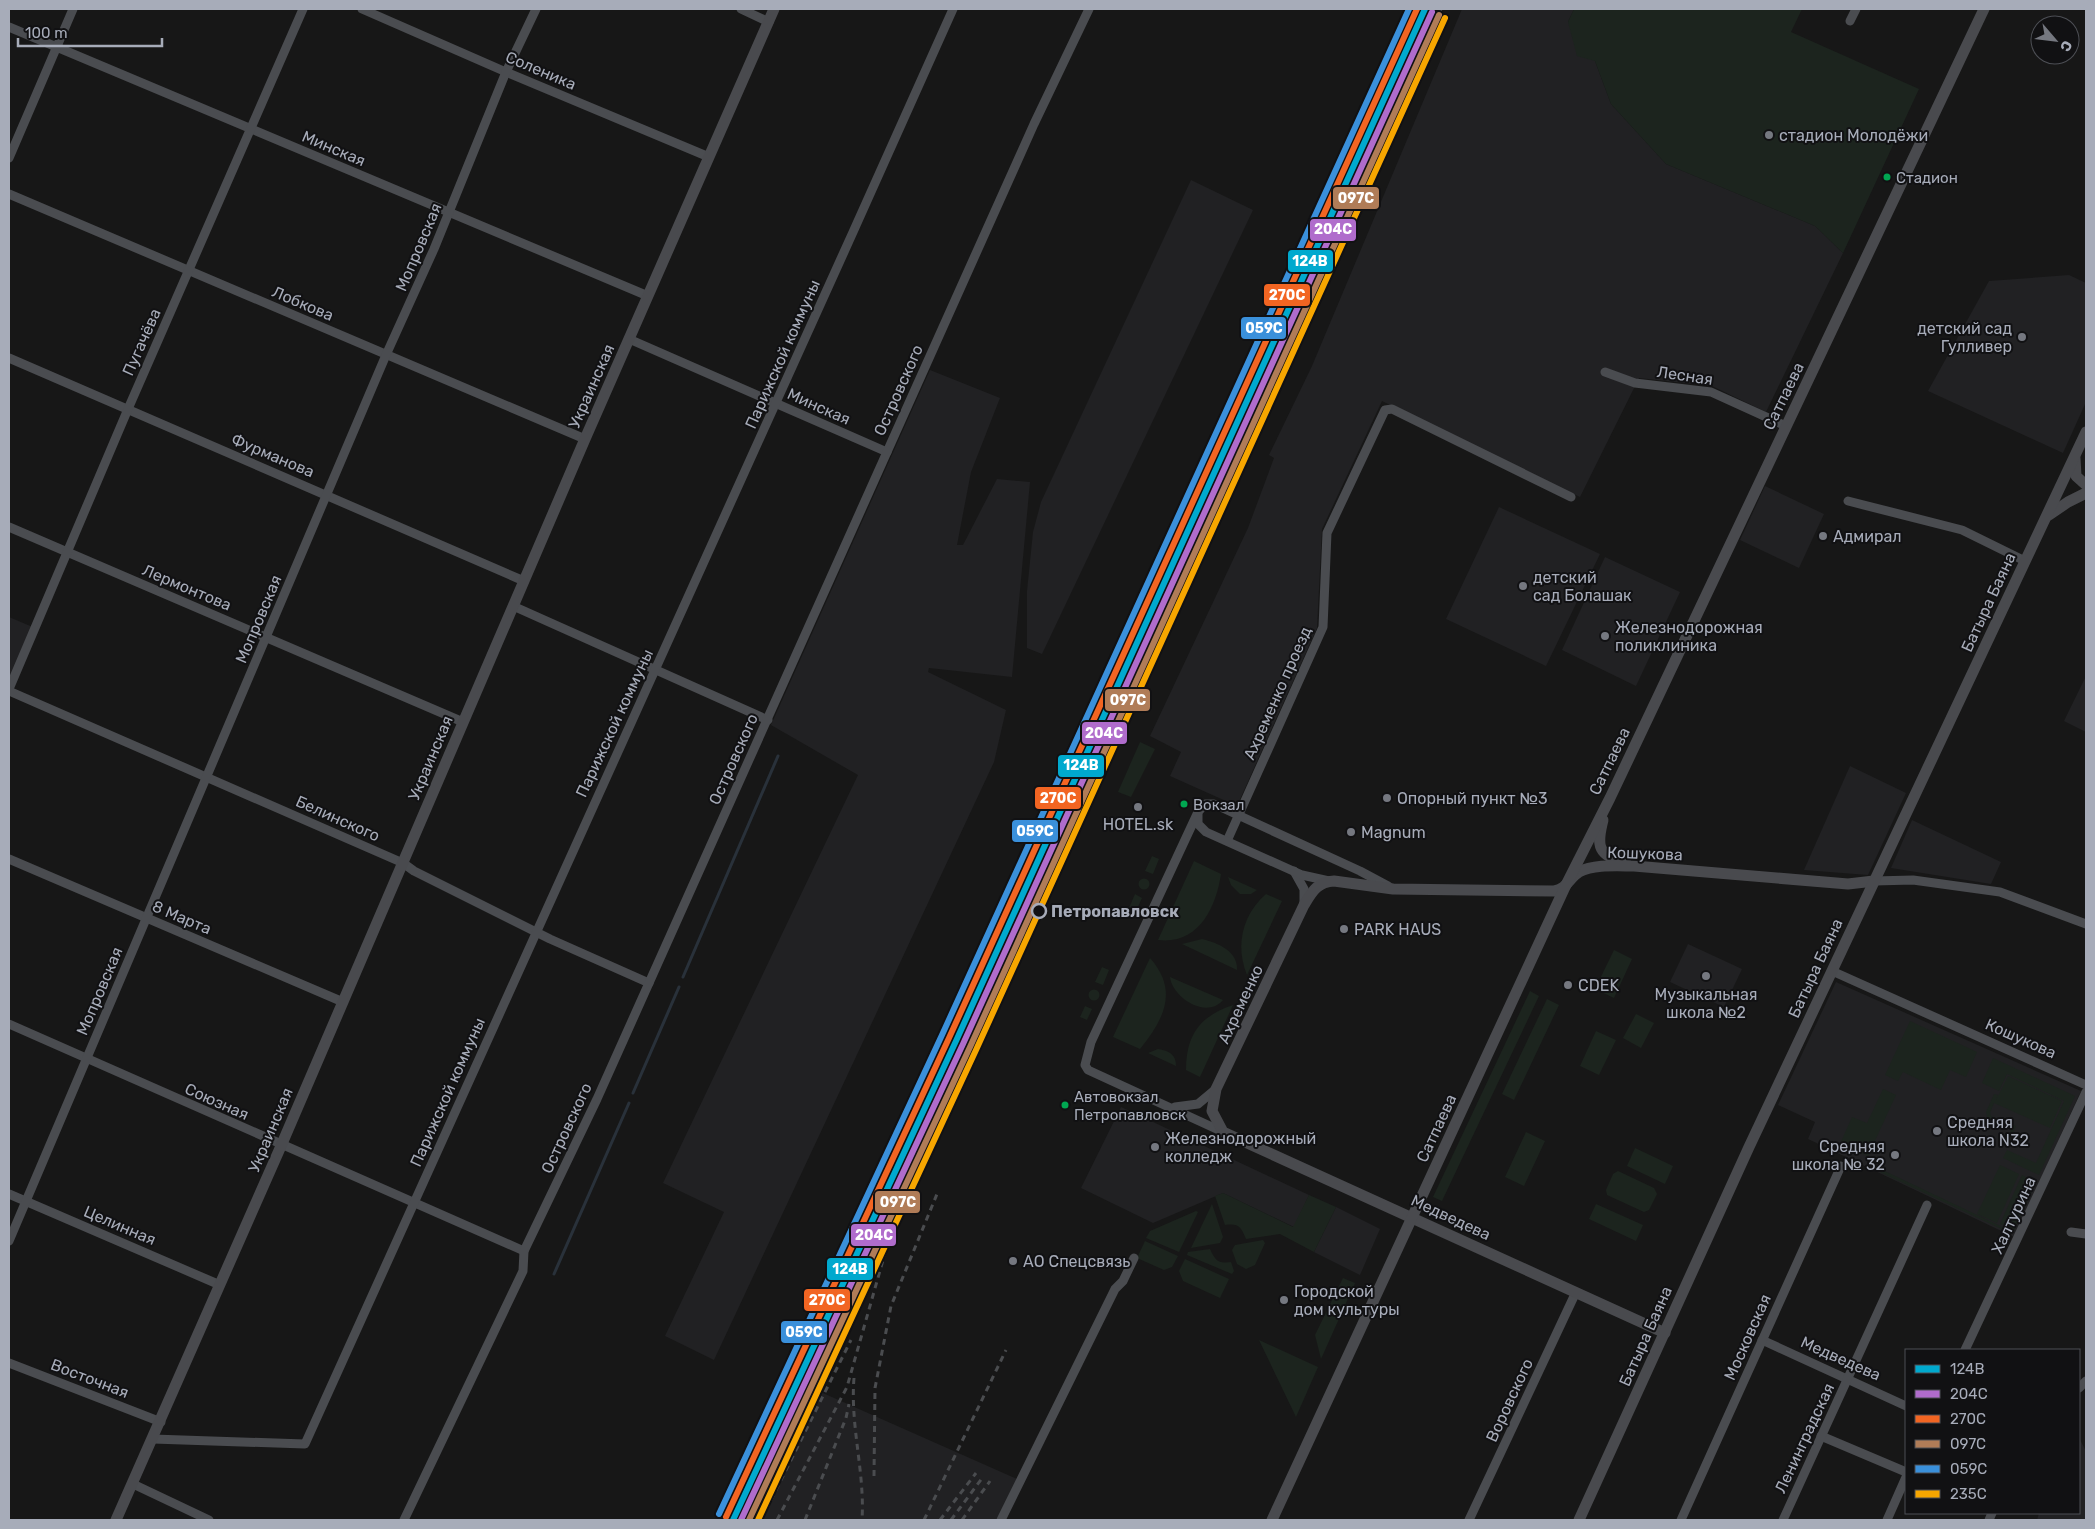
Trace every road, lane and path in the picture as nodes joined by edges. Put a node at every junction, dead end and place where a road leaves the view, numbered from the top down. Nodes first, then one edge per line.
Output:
1 (73, 9) edge
2 (303, 9) edge
3 (362, 9) edge
4 (536, 9) edge
5 (741, 9) edge
6 (774, 9) edge
7 (953, 9) edge
8 (1089, 9) edge
9 (1856, 9) edge
10 (1991, 9) edge
11 (1982, 14) edge
12 (1850, 21) dead end
13 (769, 22) junction
14 (9, 27) edge
15 (56, 47) junction
16 (506, 72) junction
17 (251, 129) junction
18 (709, 157) junction
19 (9, 158) edge
20 (9, 194) edge
21 (449, 213) junction
22 (188, 271) junction
23 (648, 296) junction
24 (629, 338) junction
25 (386, 355) junction
26 (9, 358) edge
27 (1605, 372) dead end
28 (777, 404) junction
29 (128, 409) junction
30 (1786, 426) junction
31 (2086, 432) edge
32 (585, 439) junction
33 (886, 452) junction
34 (2077, 452) junction
35 (2086, 485) edge
36 (2086, 493) edge
37 (327, 495) junction
38 (1570, 497) dead end
39 (1848, 501) dead end
40 (2047, 518) junction
41 (9, 527) edge
42 (67, 552) junction
43 (2025, 561) junction
44 (524, 581) junction
45 (513, 606) junction
46 (266, 637) junction
47 (655, 670) junction
48 (9, 690) edge
49 (768, 720) junction
50 (463, 722) junction
51 (207, 776) junction
52 (1607, 803) junction
53 (1198, 812) junction
54 (1239, 815) junction
55 (1227, 841) junction
56 (1586, 843) junction
57 (9, 859) edge
58 (403, 863) junction
59 (1634, 866) junction
60 (1605, 867) junction
61 (1294, 871) junction
62 (1330, 881) junction
63 (1874, 881) junction
64 (1848, 884) junction
65 (1565, 887) junction
66 (1393, 889) junction
67 (1304, 905) junction
68 (1863, 905) junction
69 (147, 918) junction
70 (2086, 924) edge
71 (535, 931) junction
72 (1832, 971) junction
73 (649, 984) junction
74 (343, 1002) junction
75 (9, 1024) edge
76 (86, 1059) junction
77 (2086, 1086) edge
78 (1216, 1089) junction
79 (2086, 1092) edge
80 (1170, 1107) junction
81 (1223, 1132) junction
82 (281, 1146) junction
83 (1841, 1166) dead end
84 (9, 1194) edge
85 (26, 1201) junction
86 (414, 1201) junction
87 (1927, 1205) dead end
88 (1411, 1217) junction
89 (2071, 1232) dead end
90 (2086, 1234) edge
91 (9, 1241) edge
92 (524, 1251) junction
93 (1134, 1258) dead end
94 (220, 1285) junction
95 (1576, 1292) junction
96 (1665, 1333) junction
97 (1762, 1340) junction
98 (1965, 1349) edge
99 (9, 1363) edge
100 (1848, 1378) junction
101 (1905, 1406) edge
102 (161, 1422) junction
103 (1821, 1436) junction
104 (153, 1439) junction
105 (1905, 1472) edge
106 (1905, 1479) edge
107 (133, 1484) junction
108 (116, 1520) edge
109 (210, 1520) edge
110 (404, 1520) edge
111 (1001, 1520) edge
112 (1272, 1520) edge
113 (1469, 1520) edge
114 (1579, 1520) edge
115 (1681, 1520) edge
116 (1783, 1520) edge
117 (1887, 1520) edge

1 - 15 street
2 - 17 street, Пугачёва
3 - 16 street, Соленика
4 - 16 street, Мопровская
5 - 13 street
6 - 13 street, Украинская
7 - 28 street, Парижской коммуны
8 - 33 street, Островского
9 - 12 street
10 - 11 street
11 - 30 street, Сатпаева
13 - 18 street, Украинская
14 - 15 street, Минская
15 - 17 street, Минская
15 - 19 street
16 - 18 street, Соленика
16 - 21 street, Мопровская
17 - 21 street, Минская
17 - 22 street, Пугачёва
18 - 23 street, Украинская
20 - 22 street, Лобкова
21 - 23 street, Минская
21 - 25 street, Мопровская
22 - 25 street, Лобкова
22 - 29 street, Пугачёва
23 - 24 street, Украинская
24 - 28 street, Минская
24 - 32 street, Украинская
25 - 32 street, Лобкова
25 - 37 street, Мопровская
26 - 29 street, Фурманова
27 - 30 street, Лесная
28 - 33 street, Минская
28 - 47 street, Парижской коммуны
29 - 37 street, Фурманова
29 - 42 street, Пугачёва
30 - 52 street, Сатпаева
31 - 34 street, Батыра Баяна
32 - 44 street, Украинская
33 - 49 street, Островского
34 - 35 street
34 - 40 street, Батыра Баяна
36 - 40 street
37 - 44 street, Фурманова
37 - 46 street, Мопровская
38 - 54 street, Ахременко проезд
39 - 43 street
40 - 43 street, Батыра Баяна
41 - 42 street, Лермонтова
42 - 46 street, Лермонтова
42 - 48 street, Пугачёва
43 - 63 street, Батыра Баяна
44 - 45 street, Украинская
45 - 47 street
45 - 50 street, Украинская
46 - 50 street, Лермонтова
46 - 51 street, Мопровская
47 - 49 street
47 - 71 street, Парижской коммуны
48 - 51 street, Белинского
49 - 73 street, Островского
50 - 58 street, Украинская
51 - 58 street, Белинского
51 - 69 street, Мопровская
52 - 56 street, Сатпаева
52 - 59 street
53 - 54 street
53 - 55 street
53 - 80 street
54 - 55 street, Ахременко проезд
54 - 66 street
55 - 61 street
56 - 60 street
56 - 65 street, Сатпаева
57 - 69 street, 8 Марта
58 - 71 street, Белинского
58 - 74 street, Украинская
59 - 60 street, Кошукова
59 - 64 street, Кошукова
60 - 65 street, Кошукова
61 - 62 street
61 - 67 street
62 - 66 street
62 - 67 street, Ахременко
63 - 64 street, Кошукова
63 - 68 street, Батыра Баяна
63 - 70 street
64 - 68 street
65 - 66 street
65 - 88 street, Сатпаева
67 - 78 street, Ахременко
68 - 72 street, Батыра Баяна
69 - 74 street, 8 Марта
69 - 76 street, Мопровская
71 - 73 street, Белинского
71 - 86 street, Парижской коммуны
72 - 77 street, Кошукова
72 - 96 street, Батыра Баяна
73 - 92 street, Островского
74 - 82 street, Украинская
75 - 76 street, Союзная
76 - 82 street, Союзная
76 - 85 street, Мопровская
78 - 80 street
78 - 81 street, Ахременко
79 - 98 street, Халтурина
80 - 81 street
81 - 88 street, Медведева
82 - 86 street, Союзная
82 - 94 street, Украинская
83 - 97 street, Московская
84 - 85 street, Целинная
85 - 91 street, Мопровская
85 - 94 street, Целинная
86 - 92 street, Союзная
86 - 104 street, Парижской коммуны
87 - 100 street, Ленинградская
88 - 95 street, Медведева
88 - 112 street, Сатпаева
89 - 90 street
92 - 110 street, Островского
93 - 111 street
94 - 102 street, Украинская
95 - 96 street, Медведева
95 - 113 street, Воровского
96 - 114 street, Батыра Баяна
97 - 100 street, Медведева
97 - 115 street, Московская
99 - 102 street, Восточная
100 - 101 street, Медведева
100 - 103 street, Ленинградская
102 - 104 street, Украинская
103 - 105 street
103 - 116 street, Ленинградская
104 - 107 street, Украинская
106 - 117 street
107 - 108 street, Украинская
107 - 109 street

